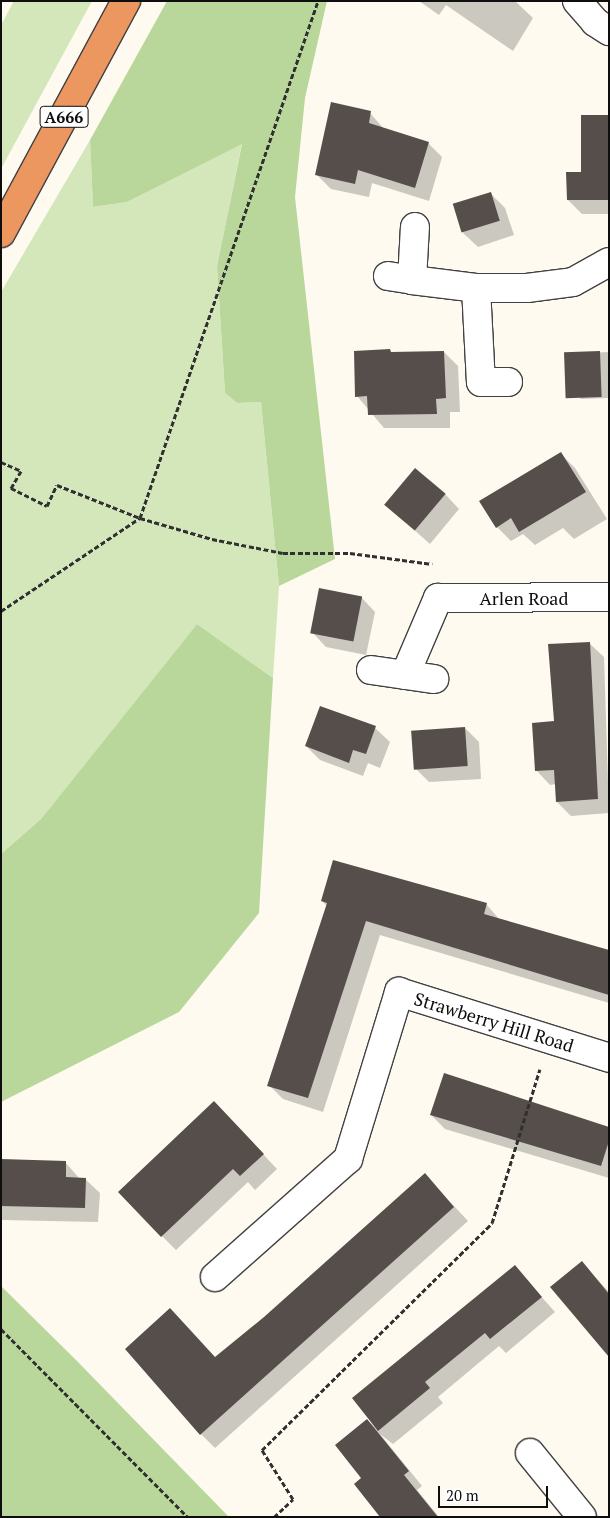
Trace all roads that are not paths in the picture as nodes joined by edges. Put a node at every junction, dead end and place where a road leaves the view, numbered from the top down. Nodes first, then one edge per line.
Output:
1 (126, 1) edge
2 (577, 1) edge
3 (609, 31) edge
4 (415, 226) dead end
5 (1, 233) edge
6 (609, 262) edge
7 (476, 288) junction
8 (508, 382) dead end
9 (609, 598) edge
10 (371, 670) dead end
11 (405, 675) junction
12 (434, 679) dead end
13 (609, 1058) edge
14 (215, 1277) dead end
15 (530, 1453) dead end
16 (582, 1517) edge

1 - 5 highway, A666
2 - 3 street
4 - 7 street
6 - 7 street
7 - 8 street
9 - 11 street, Arlen Road
10 - 11 street
11 - 12 street
13 - 14 street, Strawberry Hill Road
15 - 16 street

